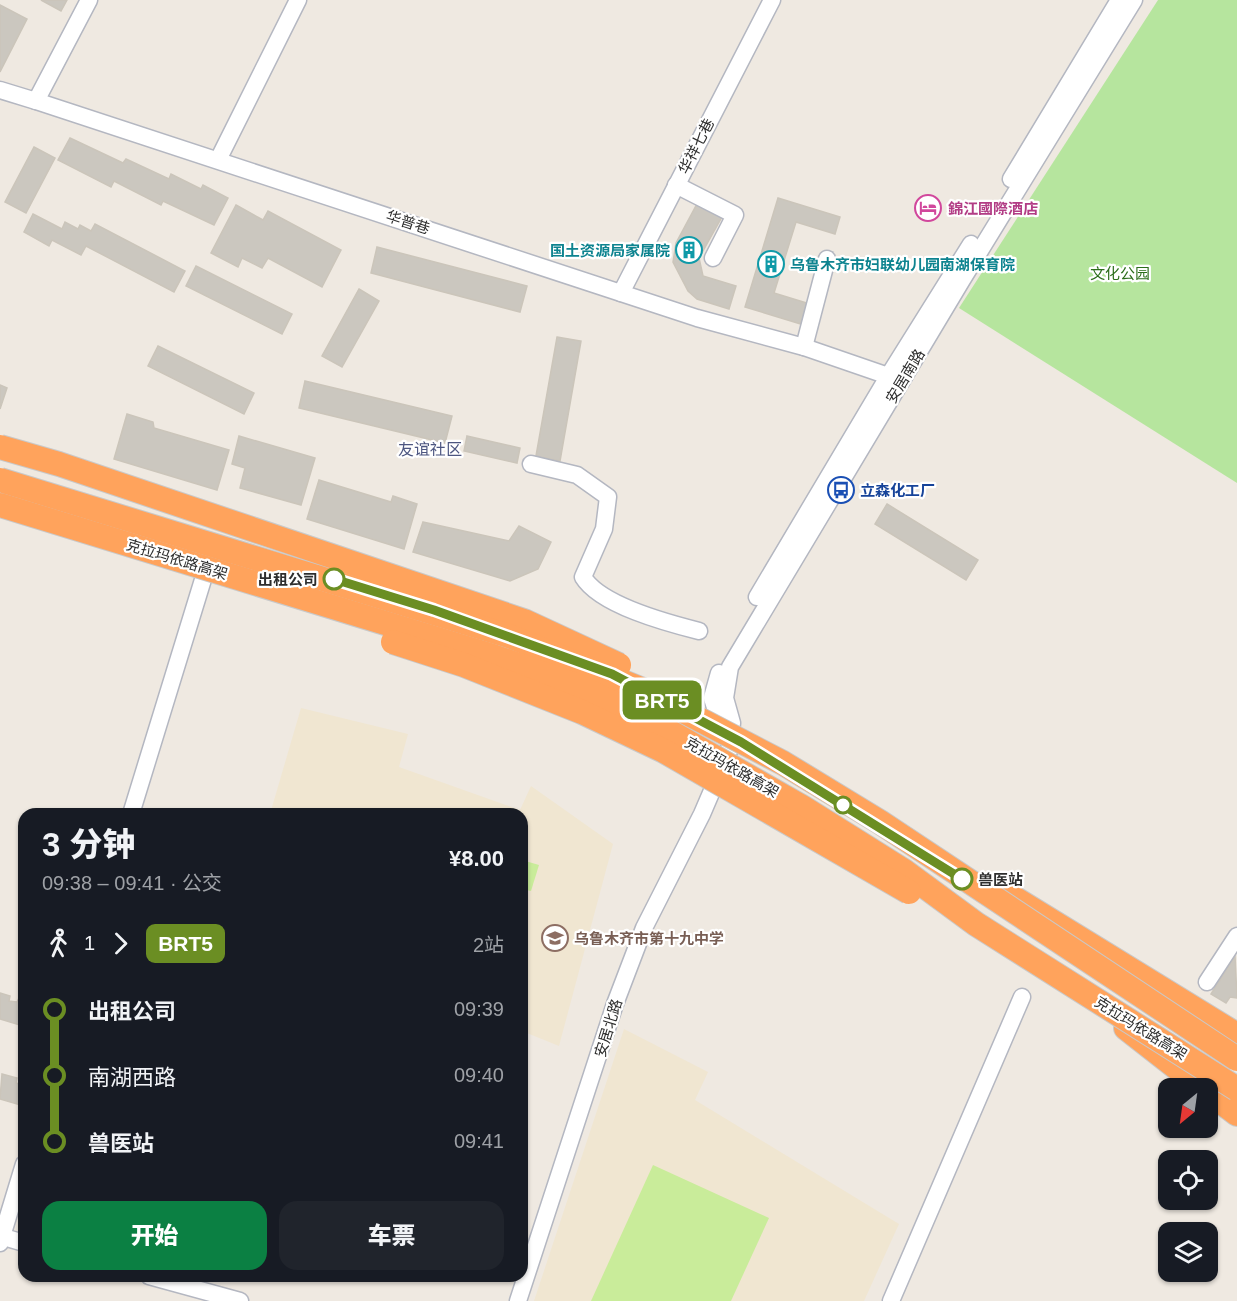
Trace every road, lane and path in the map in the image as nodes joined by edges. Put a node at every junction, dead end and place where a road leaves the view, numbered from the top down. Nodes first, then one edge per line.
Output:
1 (89, 0) edge
2 (298, 0) edge
3 (772, 0) edge
4 (1119, 0) edge
5 (1134, 0) edge
6 (0, 90) edge
7 (36, 101) junction
8 (218, 160) junction
9 (676, 185) junction
10 (713, 258) dead end
11 (827, 259) dead end
12 (621, 292) junction
13 (804, 347) junction
14 (896, 378) junction
15 (0, 447) edge
16 (531, 464) dead end
17 (0, 480) edge
18 (0, 504) edge
19 (215, 542) dead end
20 (202, 581) junction
21 (699, 631) dead end
22 (721, 757) junction
23 (783, 763) junction
24 (133, 808) edge
25 (880, 822) junction
26 (976, 924) junction
27 (1237, 936) edge
28 (1207, 982) dead end
29 (1081, 990) junction
30 (1022, 997) dead end
31 (1237, 1035) edge
32 (1237, 1059) edge
33 (1190, 1078) edge
34 (1237, 1089) edge
35 (1218, 1100) edge
36 (1237, 1114) edge
37 (18, 1184) edge
38 (1, 1239) edge
39 (18, 1242) edge
40 (528, 1243) edge
41 (528, 1270) edge
42 (171, 1282) edge
43 (515, 1282) edge
44 (524, 1282) edge
45 (240, 1301) edge
46 (509, 1301) edge
47 (518, 1301) edge
48 (891, 1301) edge

1 - 7 street
2 - 8 street
3 - 9 street, 华祥七巷
4 - 14 street, 安居南路
5 - 14 street, 安居南路
6 - 7 street, 华普巷
7 - 8 street, 华普巷
8 - 12 street, 华普巷
9 - 10 street
9 - 12 street, 华祥七巷
11 - 13 street
12 - 13 street, 华普巷
13 - 14 street, 华普巷
14 - 22 street, 安居南路
15 - 23 highway, bridge
16 - 21 street
17 - 23 highway, 克拉玛依路高架, bridge
18 - 26 highway, 克拉玛依路高架, bridge
19 - 20 street
20 - 24 street
20 - 26 highway, bridge
22 - 40 street, 安居北路
22 - 41 street, 安居北路
23 - 25 highway, 克拉玛依路高架, bridge
25 - 31 highway, bridge
25 - 32 highway, 克拉玛依路高架, bridge
26 - 29 highway, 克拉玛依路高架, bridge
27 - 28 street
29 - 33 highway, bridge
29 - 34 highway, 克拉玛依路高架, bridge
30 - 48 street
35 - 36 highway
37 - 38 street
38 - 39 street
42 - 45 street
43 - 46 street
44 - 47 street, 安居北路

